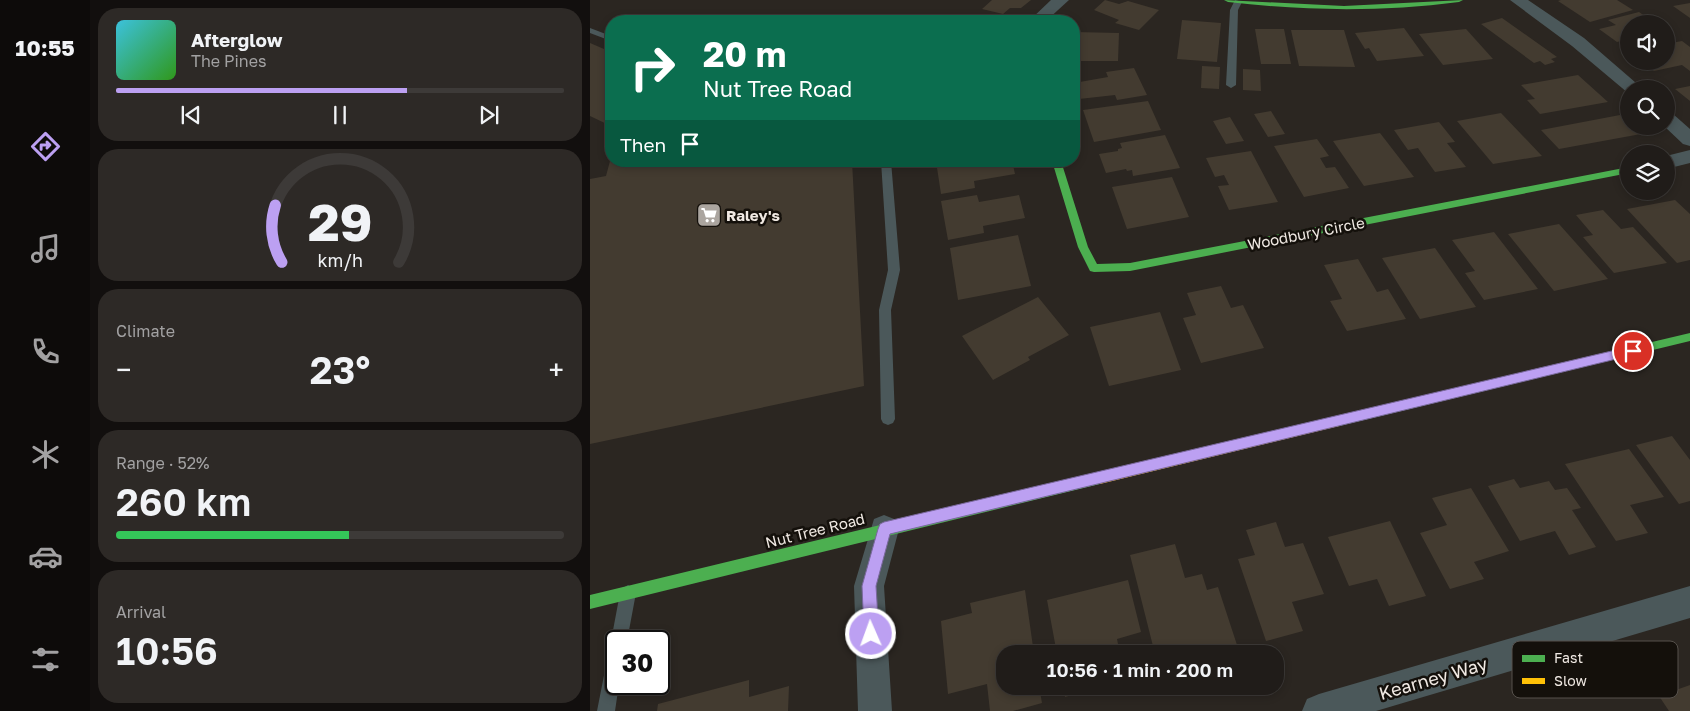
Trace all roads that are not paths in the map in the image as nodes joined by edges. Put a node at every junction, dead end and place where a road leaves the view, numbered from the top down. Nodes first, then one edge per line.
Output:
1 (1061, 0) edge
2 (1459, 0) edge
3 (1518, 0) edge
4 (1233, 1) edge
5 (1439, 2) edge
6 (1044, 15) edge
7 (590, 30) edge
8 (605, 36) edge
9 (1623, 80) edge
10 (1231, 85) dead end
11 (1675, 126) edge
12 (1690, 140) edge
13 (1690, 156) edge
14 (1675, 160) edge
15 (886, 167) edge
16 (1058, 167) edge
17 (1620, 172) edge
18 (1690, 337) edge
19 (888, 419) dead end
20 (884, 529) junction
21 (628, 593) junction
22 (590, 602) edge
23 (1690, 602) edge
24 (621, 630) edge
25 (1557, 641) edge
26 (1512, 654) edge
27 (609, 695) edge
28 (606, 711) edge
29 (875, 711) edge
30 (1319, 711) edge

1 - 6 street
2 - 5 street
3 - 9 street
4 - 5 street
4 - 10 lane
7 - 8 lane
11 - 12 street
13 - 14 street
15 - 19 lane
16 - 17 street, Woodbury Circle
18 - 20 street, Nut Tree Road
20 - 21 street, Nut Tree Road
20 - 29 street
21 - 22 street, Nut Tree Road
21 - 24 lane
23 - 25 street, Kearney Way
26 - 30 street, Kearney Way
27 - 28 lane

